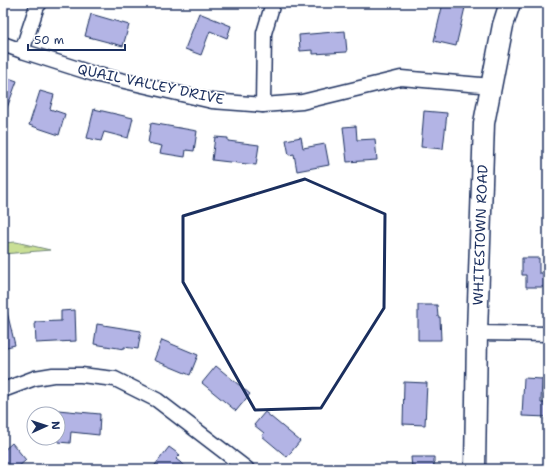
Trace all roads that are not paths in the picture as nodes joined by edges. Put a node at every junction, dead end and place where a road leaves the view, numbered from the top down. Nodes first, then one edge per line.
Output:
1 (40, 3) edge
2 (273, 3) edge
3 (510, 3) edge
4 (3, 44) edge
5 (22, 51) junction
6 (492, 86) junction
7 (262, 104) junction
8 (477, 333) junction
9 (548, 334) edge
10 (3, 390) edge
11 (247, 469) edge
12 (475, 469) edge

1 - 5 street
2 - 7 street
3 - 6 street, WHITESTOWN ROAD
4 - 5 street, QUAIL VALLEY DRIVE
5 - 7 street, QUAIL VALLEY DRIVE
6 - 7 street, QUAIL VALLEY DRIVE
6 - 8 street, WHITESTOWN ROAD
8 - 9 street
8 - 12 street, WHITESTOWN ROAD
10 - 11 street

